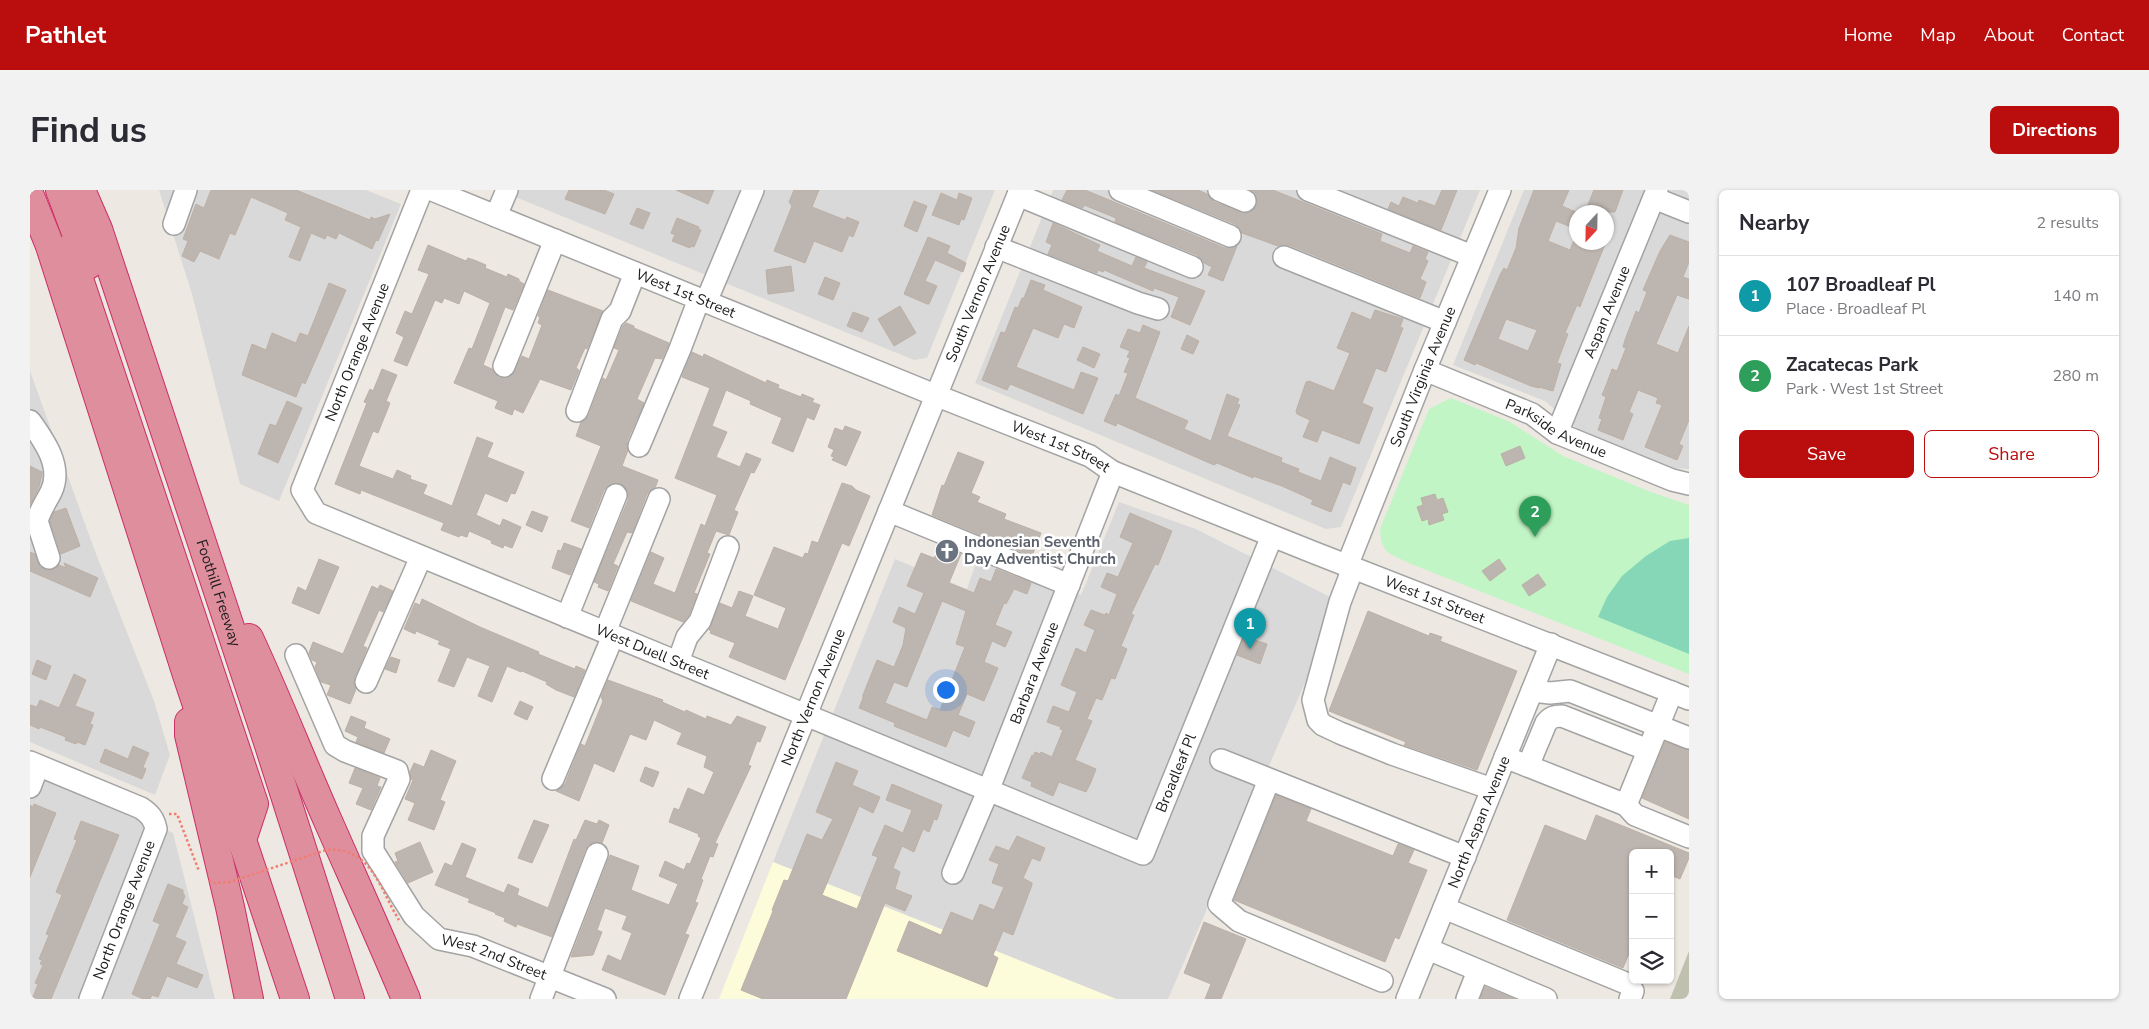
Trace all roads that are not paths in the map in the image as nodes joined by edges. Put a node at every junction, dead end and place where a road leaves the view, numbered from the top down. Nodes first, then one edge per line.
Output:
1 (47, 190) edge
2 (60, 190) edge
3 (81, 190) edge
4 (186, 190) edge
5 (422, 190) edge
6 (432, 190) edge
7 (507, 190) edge
8 (752, 190) edge
9 (1120, 190) edge
10 (1219, 190) edge
11 (1308, 190) edge
12 (1500, 190) edge
13 (1019, 192) edge
14 (1656, 194) edge
15 (30, 196) edge
16 (1245, 201) dead end
17 (1689, 212) edge
18 (496, 216) junction
19 (174, 224) dead end
20 (1230, 236) dead end
21 (555, 240) junction
22 (996, 246) junction
23 (1472, 256) junction
24 (1284, 257) dead end
25 (1192, 267) dead end
26 (635, 273) junction
27 (703, 300) junction
28 (1158, 309) dead end
29 (1445, 322) junction
30 (504, 366) dead end
31 (1425, 370) junction
32 (935, 395) junction
33 (577, 411) dead end
34 (30, 421) edge
35 (1557, 433) junction
36 (639, 446) dead end
37 (1113, 472) junction
38 (1689, 484) edge
39 (616, 495) dead end
40 (659, 499) dead end
41 (889, 511) junction
42 (316, 513) joint
43 (193, 519) junction
44 (1272, 536) junction
45 (728, 547) dead end
46 (422, 557) junction
47 (48, 558) dead end
48 (1350, 567) junction
49 (1069, 585) junction
50 (567, 617) junction
51 (609, 634) junction
52 (1551, 644) junction
53 (296, 655) dead end
54 (678, 662) junction
55 (187, 676) junction
56 (366, 682) dead end
57 (1532, 691) junction
58 (1680, 695) edge
59 (806, 715) junction
60 (1658, 726) junction
61 (1689, 738) edge
62 (268, 742) junction
63 (1648, 750) junction
64 (1505, 757) junction
65 (1221, 760) dead end
66 (34, 764) edge
67 (1528, 766) junction
68 (554, 779) dead end
69 (1269, 780) junction
70 (30, 787) edge
71 (1492, 789) junction
72 (988, 790) junction
73 (1626, 805) junction
74 (1689, 837) edge
75 (242, 840) junction
76 (597, 854) dead end
77 (1465, 857) junction
78 (953, 874) dead end
79 (1444, 908) junction
80 (1428, 949) junction
81 (1478, 971) junction
82 (549, 976) junction
83 (1382, 981) dead end
84 (90, 999) edge
85 (249, 999) edge
86 (295, 999) edge
87 (350, 999) edge
88 (406, 999) edge
89 (541, 999) edge
90 (605, 999) edge
91 (690, 999) edge
92 (1408, 999) edge
93 (1467, 999) edge
94 (1546, 999) edge
95 (1630, 999) edge

1 - 75 highway
2 - 62 highway
3 - 43 highway, Foothill Freeway
4 - 19 street
5 - 42 street, North Orange Avenue
6 - 18 street, West 1st Street
7 - 18 street
8 - 27 street
9 - 20 street
10 - 16 street
11 - 23 street
12 - 23 street, South Virginia Avenue
13 - 22 street, South Vernon Avenue
13 - 25 street
14 - 17 street
14 - 35 street, Aspan Avenue
15 - 55 highway
18 - 21 street, West 1st Street
21 - 26 street, West 1st Street
21 - 30 street
22 - 28 street
22 - 32 street, South Vernon Avenue
23 - 29 street, South Virginia Avenue
24 - 29 street
26 - 27 street, West 1st Street
26 - 33 street
27 - 32 street, West 1st Street
27 - 36 street
29 - 31 street, South Virginia Avenue
31 - 35 street, Parkside Avenue
31 - 48 street, South Virginia Avenue
32 - 37 street, West 1st Street
32 - 41 street, North Vernon Avenue
34 - 47 street
35 - 38 street, Parkside Avenue
37 - 44 street, West 1st Street
37 - 49 street, Barbara Avenue
39 - 50 street
40 - 51 street
41 - 49 street
41 - 59 street, North Vernon Avenue
42 - 46 street, West Duell Street
43 - 62 highway, Foothill Freeway
43 - 88 highway
44 - 48 street, West 1st Street
44 - 72 street, Broadleaf Pl
45 - 54 street
46 - 50 street, West Duell Street
46 - 56 street
48 - 52 street, West 1st Street
48 - 71 street, South Virginia Avenue
49 - 72 street, Barbara Avenue
50 - 51 street, West Duell Street
51 - 54 street, West Duell Street
51 - 68 street
52 - 57 street, North Aspan Avenue
52 - 58 street, West 1st Street
53 - 82 street, West 2nd Street
54 - 59 street, West Duell Street
55 - 75 highway
55 - 85 highway
57 - 60 street
57 - 64 street, North Aspan Avenue
58 - 60 street
59 - 72 street, West Duell Street
59 - 91 street, North Vernon Avenue
60 - 61 street
60 - 63 street
62 - 87 highway, Foothill Freeway
63 - 67 street
63 - 73 street
64 - 67 street
64 - 71 street, North Aspan Avenue
65 - 69 street
66 - 70 street
66 - 84 street, North Orange Avenue
67 - 73 street
69 - 77 street
69 - 83 street
71 - 77 street, North Aspan Avenue
72 - 78 street, Barbara Avenue
73 - 74 street
75 - 86 highway
76 - 82 street
77 - 79 street, North Aspan Avenue
79 - 80 street, North Aspan Avenue
79 - 95 street
80 - 81 street
80 - 92 street, North Aspan Avenue
81 - 93 street
81 - 94 street
82 - 89 street
82 - 90 street, West 2nd Street

